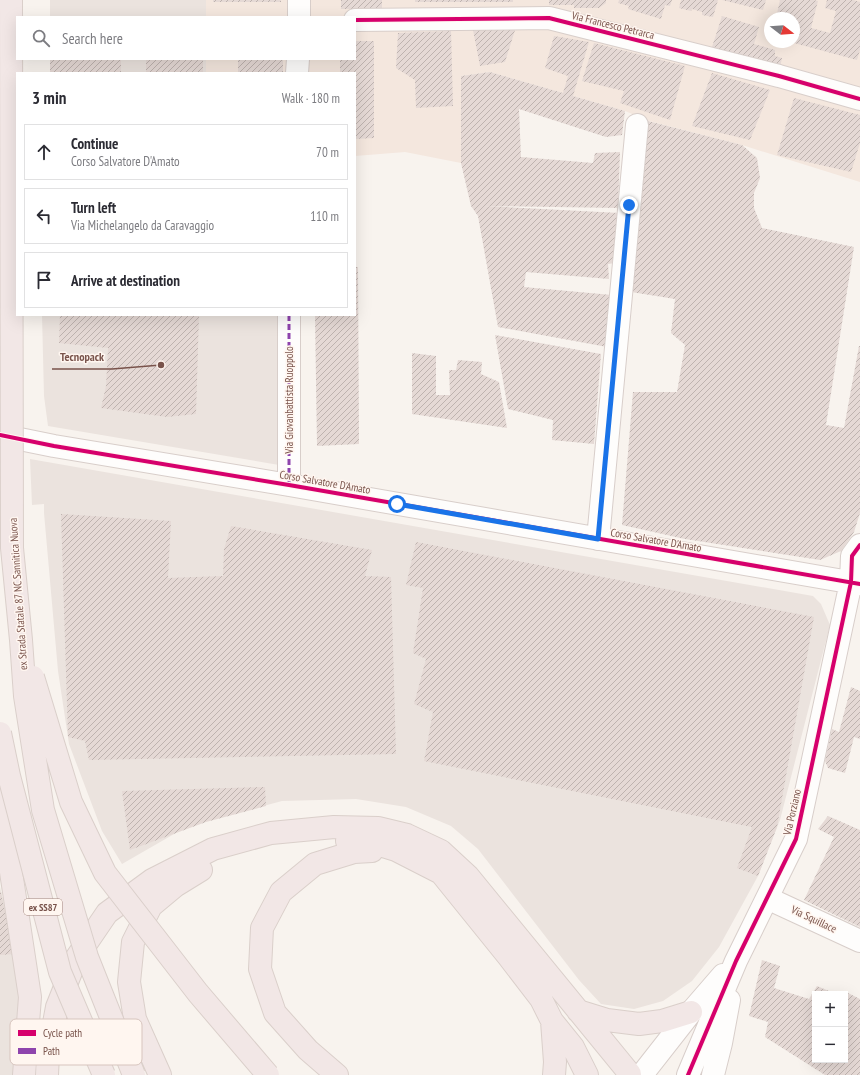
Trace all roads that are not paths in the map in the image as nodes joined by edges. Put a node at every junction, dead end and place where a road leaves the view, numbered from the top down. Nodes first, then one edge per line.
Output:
1 (12, 0) edge
2 (299, 0) edge
3 (299, 16) edge
4 (356, 20) edge
5 (298, 60) edge
6 (297, 72) edge
7 (860, 99) edge
8 (637, 125) dead end
9 (289, 316) edge
10 (0, 435) edge
11 (289, 485) junction
12 (598, 539) junction
13 (860, 545) edge
14 (857, 578) edge
15 (21, 640) junction
16 (0, 733) edge
17 (9, 776) junction
18 (396, 850) junction
19 (767, 898) junction
20 (860, 941) edge
21 (736, 961) junction
22 (578, 1011) junction
23 (691, 1012) junction
24 (28, 1019) edge
25 (56, 1019) edge
26 (80, 1019) edge
27 (112, 1019) edge
28 (135, 1019) edge
29 (552, 1021) junction
30 (142, 1035) edge
31 (25, 1065) edge
32 (100, 1065) edge
33 (130, 1065) edge
34 (640, 1074) edge
35 (24, 1075) edge
36 (104, 1075) edge
37 (134, 1075) edge
38 (160, 1075) edge
39 (268, 1075) edge
40 (337, 1075) edge
41 (554, 1075) edge
42 (587, 1075) edge
43 (688, 1075) edge
44 (712, 1075) edge

1 - 15 highway, ex Strada Statale 87 NC Sannitica Nuova / ex SS87, bridge
2 - 3 street
4 - 7 street, Via Francesco Petrarca
5 - 6 street
8 - 12 street
9 - 11 street, Via Giovanbattista Ruoppolo
10 - 11 street, Corso Salvatore D'Amato
11 - 12 street, Corso Salvatore D'Amato
12 - 14 street, Corso Salvatore D'Amato
13 - 14 street, Via Porziano
14 - 19 street, Via Porziano
15 - 27 highway, ex Strada Statale 87 NC Sannitica Nuova / ex SS87, bridge
15 - 39 highway, bridge
16 - 17 highway, ex SS87, bridge
17 - 24 highway, bridge
17 - 26 highway, ex SS87, bridge
18 - 28 highway
18 - 29 highway
18 - 40 highway
19 - 20 street, Via Squillace
19 - 21 street, Via Porziano
21 - 23 street, Via Porziano
21 - 43 street, Via Porziano
21 - 44 street
22 - 23 highway
22 - 25 highway
22 - 34 highway
23 - 34 street, Via Porziano
29 - 41 highway
29 - 42 highway
30 - 38 highway
31 - 35 highway, bridge
32 - 36 highway, ex SS87, bridge
33 - 37 highway, ex Strada Statale 87 NC Sannitica Nuova / ex SS87, bridge

